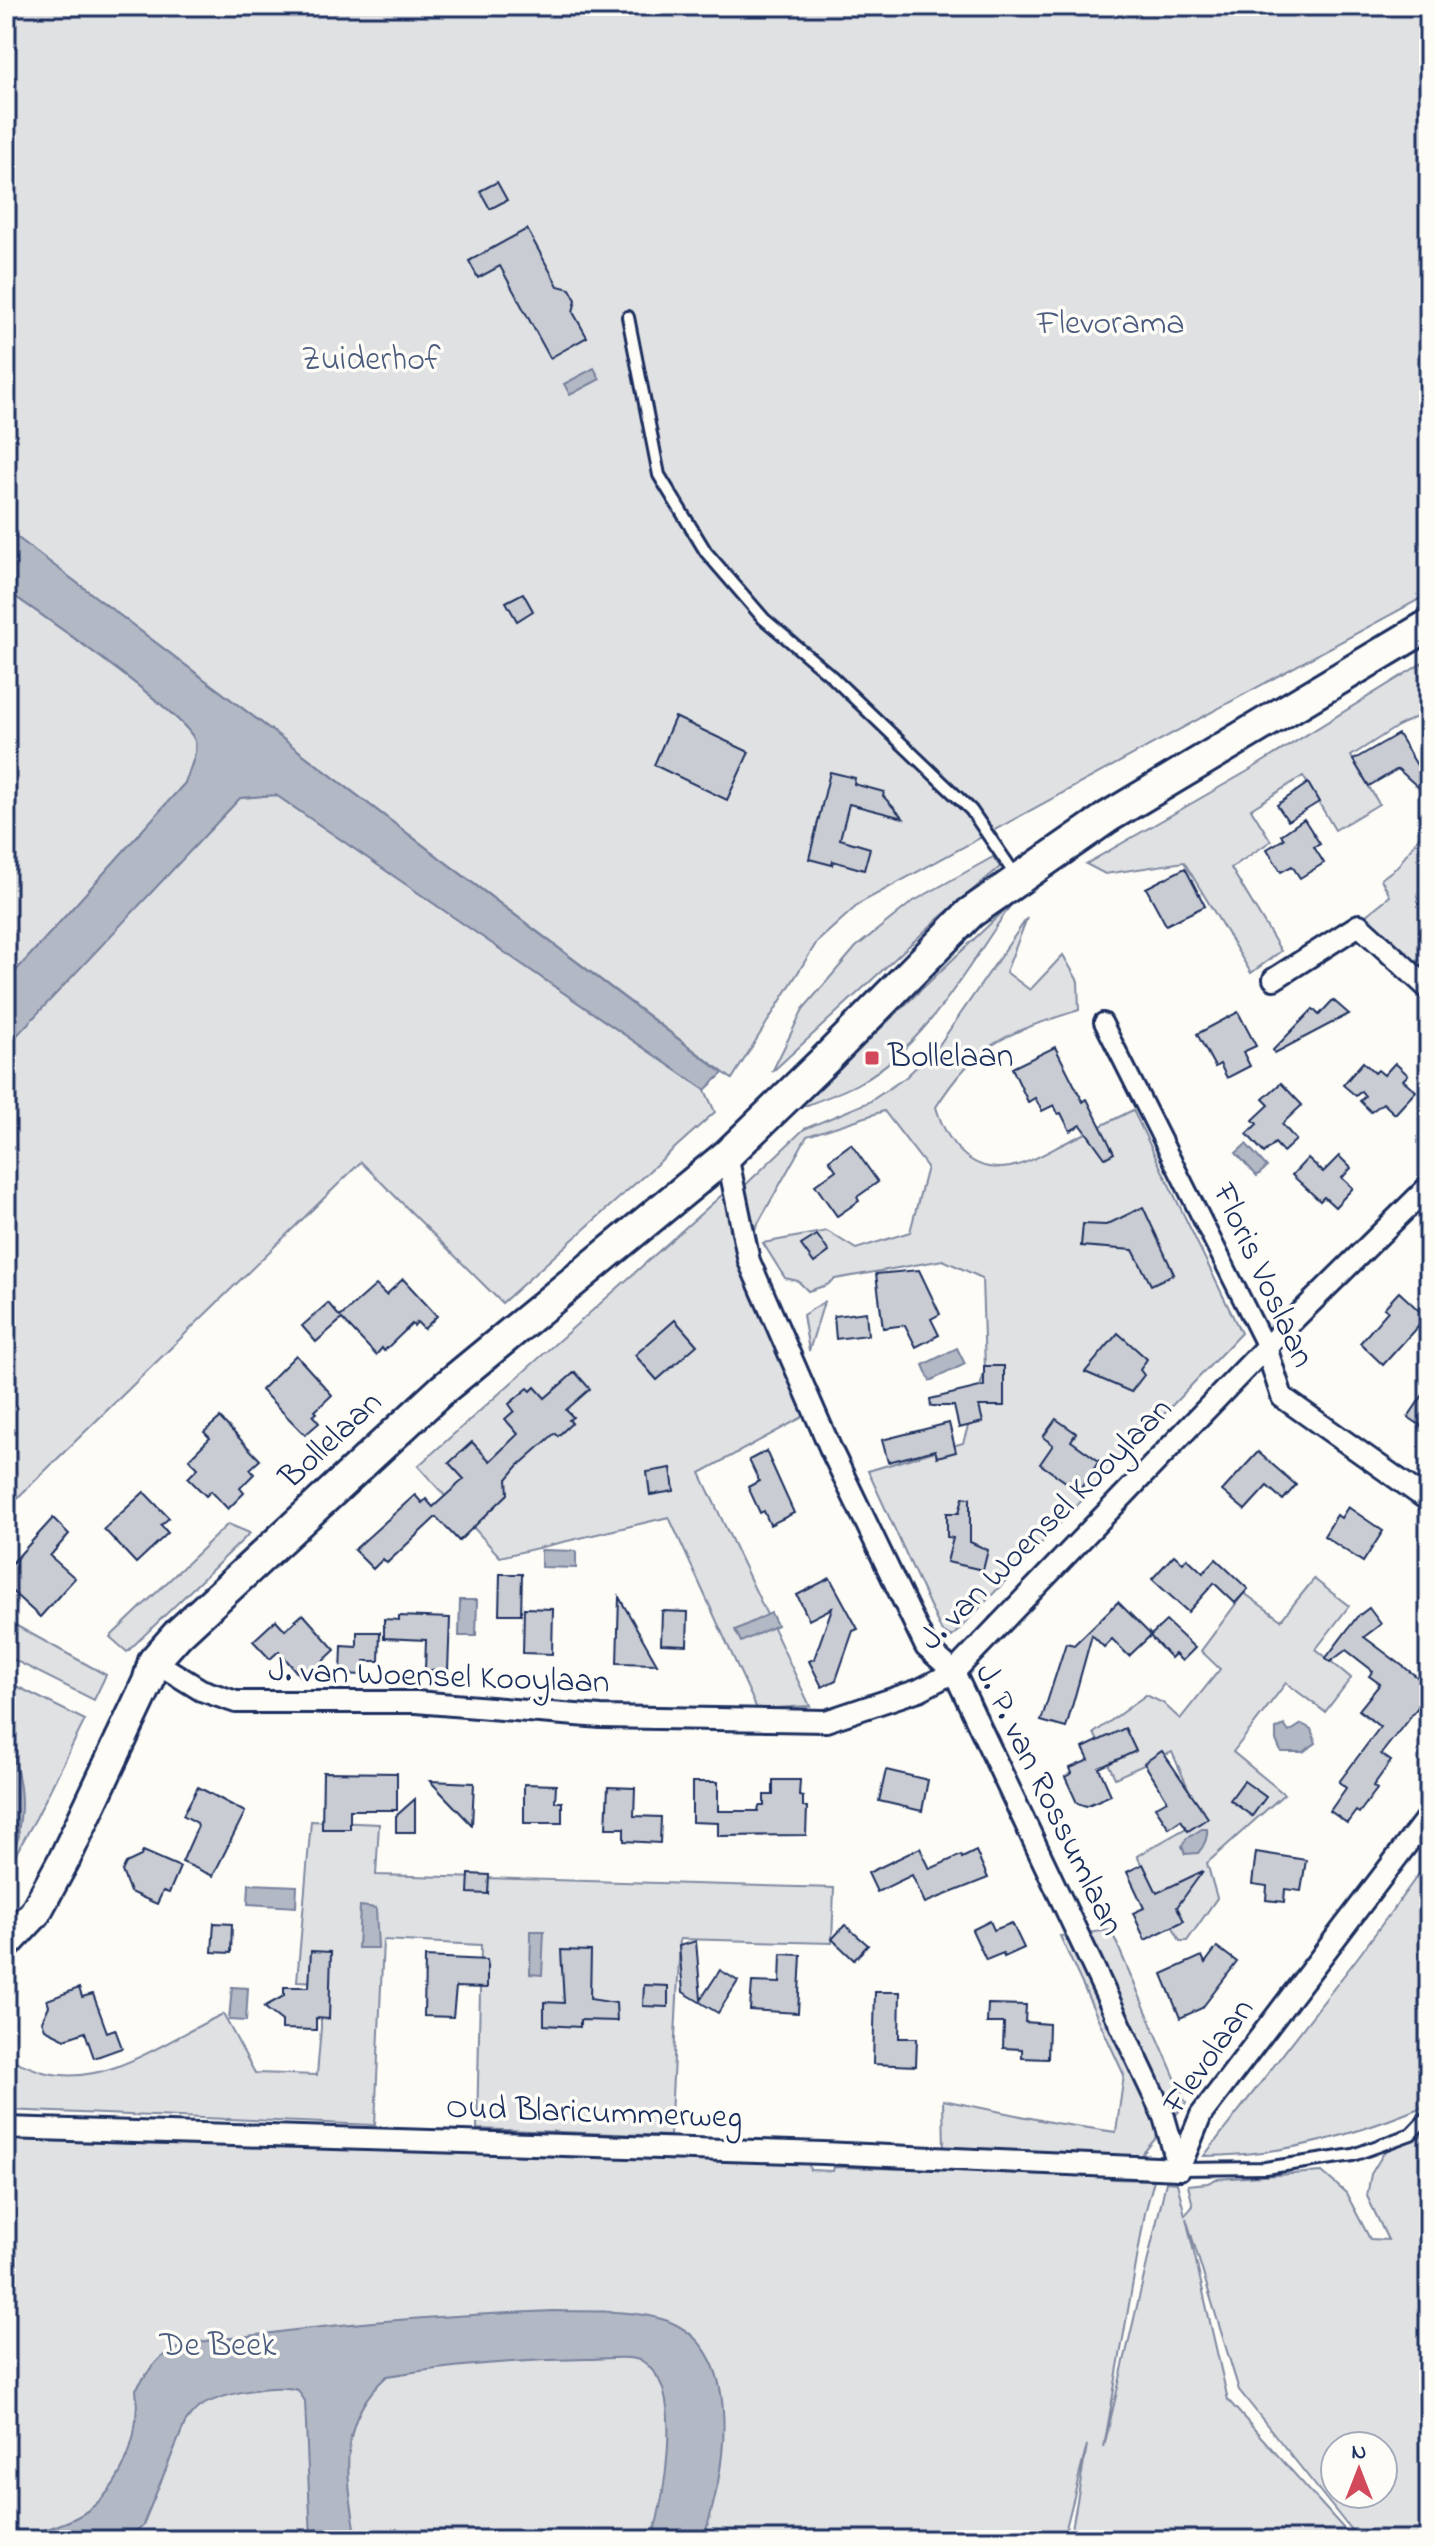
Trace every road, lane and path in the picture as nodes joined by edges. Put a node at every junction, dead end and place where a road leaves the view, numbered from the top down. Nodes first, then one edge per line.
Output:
1 (628, 317) dead end
2 (1429, 625) edge
3 (1018, 879) junction
4 (1274, 979) dead end
5 (1429, 989) edge
6 (1103, 1022) dead end
7 (727, 1155) junction
8 (1429, 1186) edge
9 (1266, 1347) junction
10 (1429, 1501) edge
11 (154, 1661) junction
12 (954, 1672) junction
13 (1429, 1815) edge
14 (6, 1944) edge
15 (1429, 2115) edge
16 (6, 2128) edge
17 (1179, 2169) junction

1 - 3 lane
2 - 3 main road, Bollelaan
3 - 7 main road, Bollelaan
4 - 5 street
6 - 9 street, Floris Voslaan
7 - 11 main road, Bollelaan
7 - 12 street, J. P. van Rossumlaan
8 - 9 street, J. van Woensel Kooylaan
9 - 10 street, Floris Voslaan
9 - 12 street, J. van Woensel Kooylaan
11 - 12 street, J. van Woensel Kooylaan
11 - 14 main road, Bollelaan
12 - 17 street, J. P. van Rossumlaan
13 - 17 street, Flevolaan
15 - 17 lane, Flevolaan
16 - 17 street, Oud Blaricummerweg

